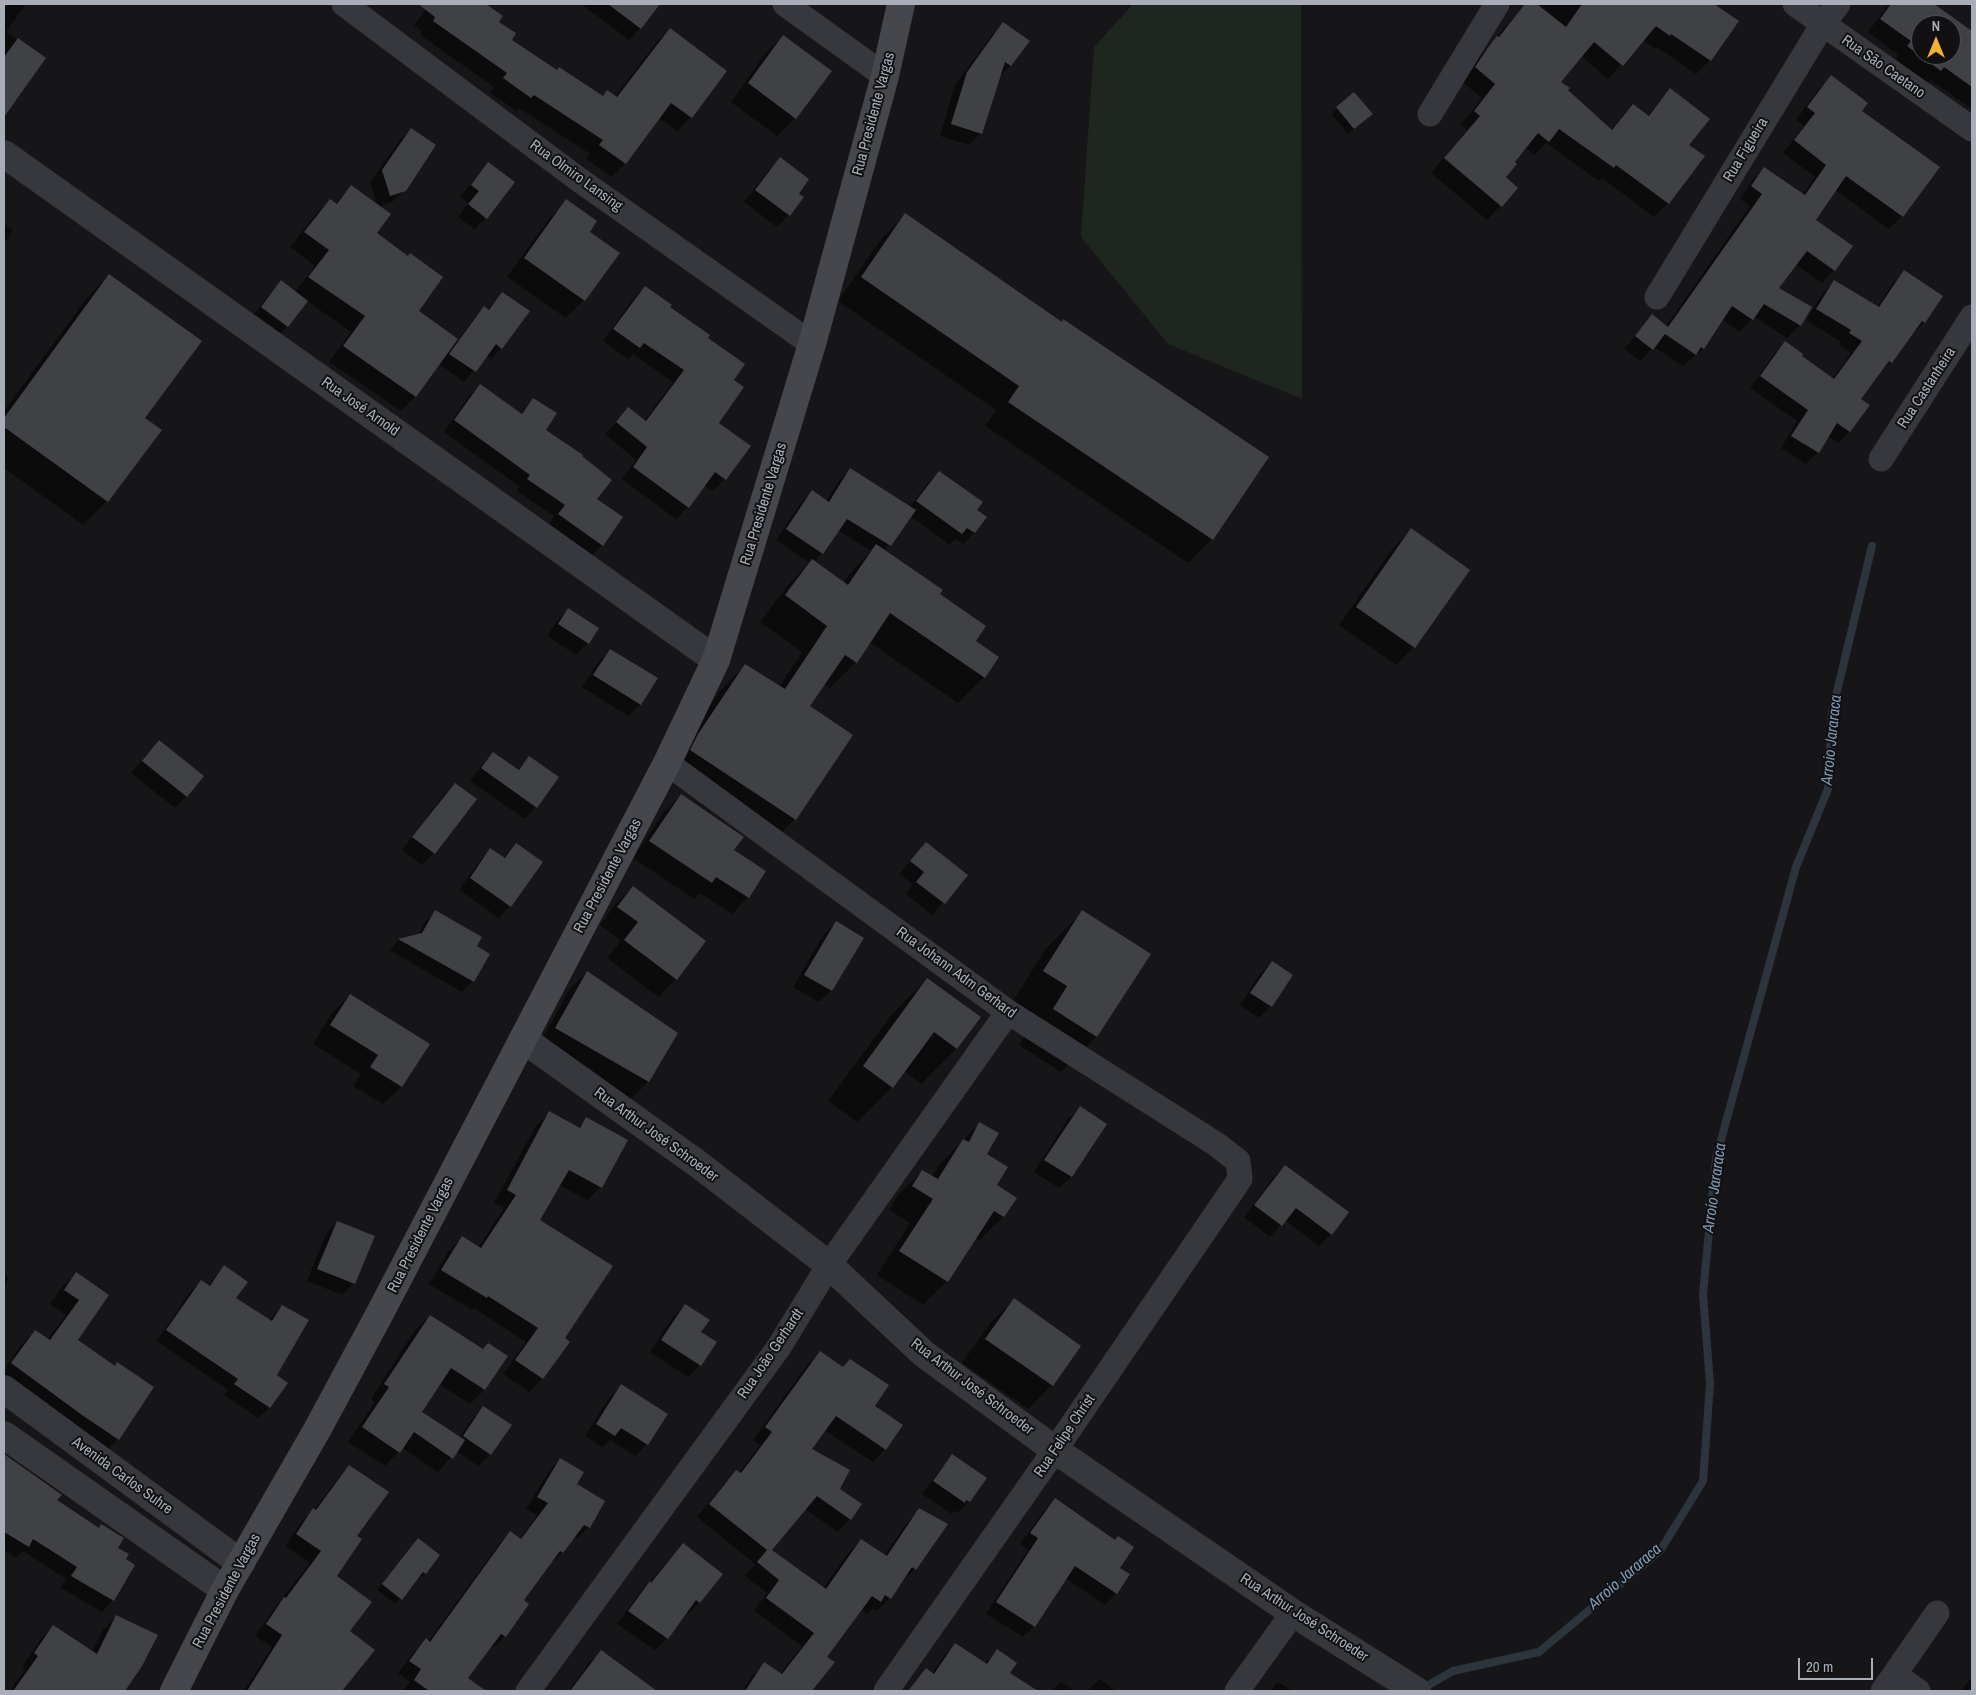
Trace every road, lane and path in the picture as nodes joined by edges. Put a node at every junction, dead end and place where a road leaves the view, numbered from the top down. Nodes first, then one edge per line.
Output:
1 (344, 4) edge
2 (785, 4) edge
3 (901, 4) edge
4 (1497, 4) edge
5 (1795, 4) edge
6 (1838, 4) edge
7 (1823, 24) junction
8 (885, 76) junction
9 (1430, 114) dead end
10 (1972, 129) edge
11 (4, 154) edge
12 (1657, 298) dead end
13 (1972, 317) edge
14 (812, 344) junction
15 (1881, 459) dead end
16 (716, 660) junction
17 (667, 763) junction
18 (1008, 1012) junction
19 (523, 1039) junction
20 (1240, 1179) joint
21 (829, 1265) junction
22 (4, 1389) edge
23 (4, 1435) edge
24 (1055, 1450) junction
25 (241, 1563) junction
26 (225, 1590) junction
27 (1293, 1613) junction
28 (1937, 1613) dead end
29 (1889, 1683) edge
30 (1409, 1686) edge
31 (174, 1691) edge
32 (528, 1691) edge
33 (886, 1691) edge
34 (1238, 1691) edge
35 (1918, 1691) edge

1 - 14 street, Rua Olmiro Lansing
2 - 8 street
3 - 8 main road, Rua Presidente Vargas
4 - 9 street
5 - 7 street, Rua São Caetano
6 - 7 street, Rua Figueira
7 - 10 street, Rua São Caetano
7 - 12 street, Rua Figueira
8 - 14 main road, Rua Presidente Vargas
11 - 16 street, Rua José Arnold
13 - 15 street, Rua Castanheira
14 - 16 main road, Rua Presidente Vargas
16 - 17 main road, Rua Presidente Vargas
17 - 18 street, Rua Johann Adm Gerhard
17 - 19 main road, Rua Presidente Vargas
18 - 20 street, Rua Johann Adm Gerhard
18 - 21 street, Rua João Gerhardt
19 - 21 street, Rua Arthur José Schroeder
19 - 25 main road, Rua Presidente Vargas
20 - 24 street, Rua Felipe Christ
21 - 24 street, Rua Arthur José Schroeder
21 - 32 street, Rua João Gerhardt
22 - 25 street, Avenida Carlos Suhre
23 - 26 street
24 - 27 street, Rua Arthur José Schroeder
24 - 33 street, Rua Felipe Christ
25 - 26 main road, Rua Presidente Vargas
26 - 31 main road, Rua Presidente Vargas
27 - 30 street, Rua Arthur José Schroeder
27 - 34 street
28 - 29 street
29 - 35 street

